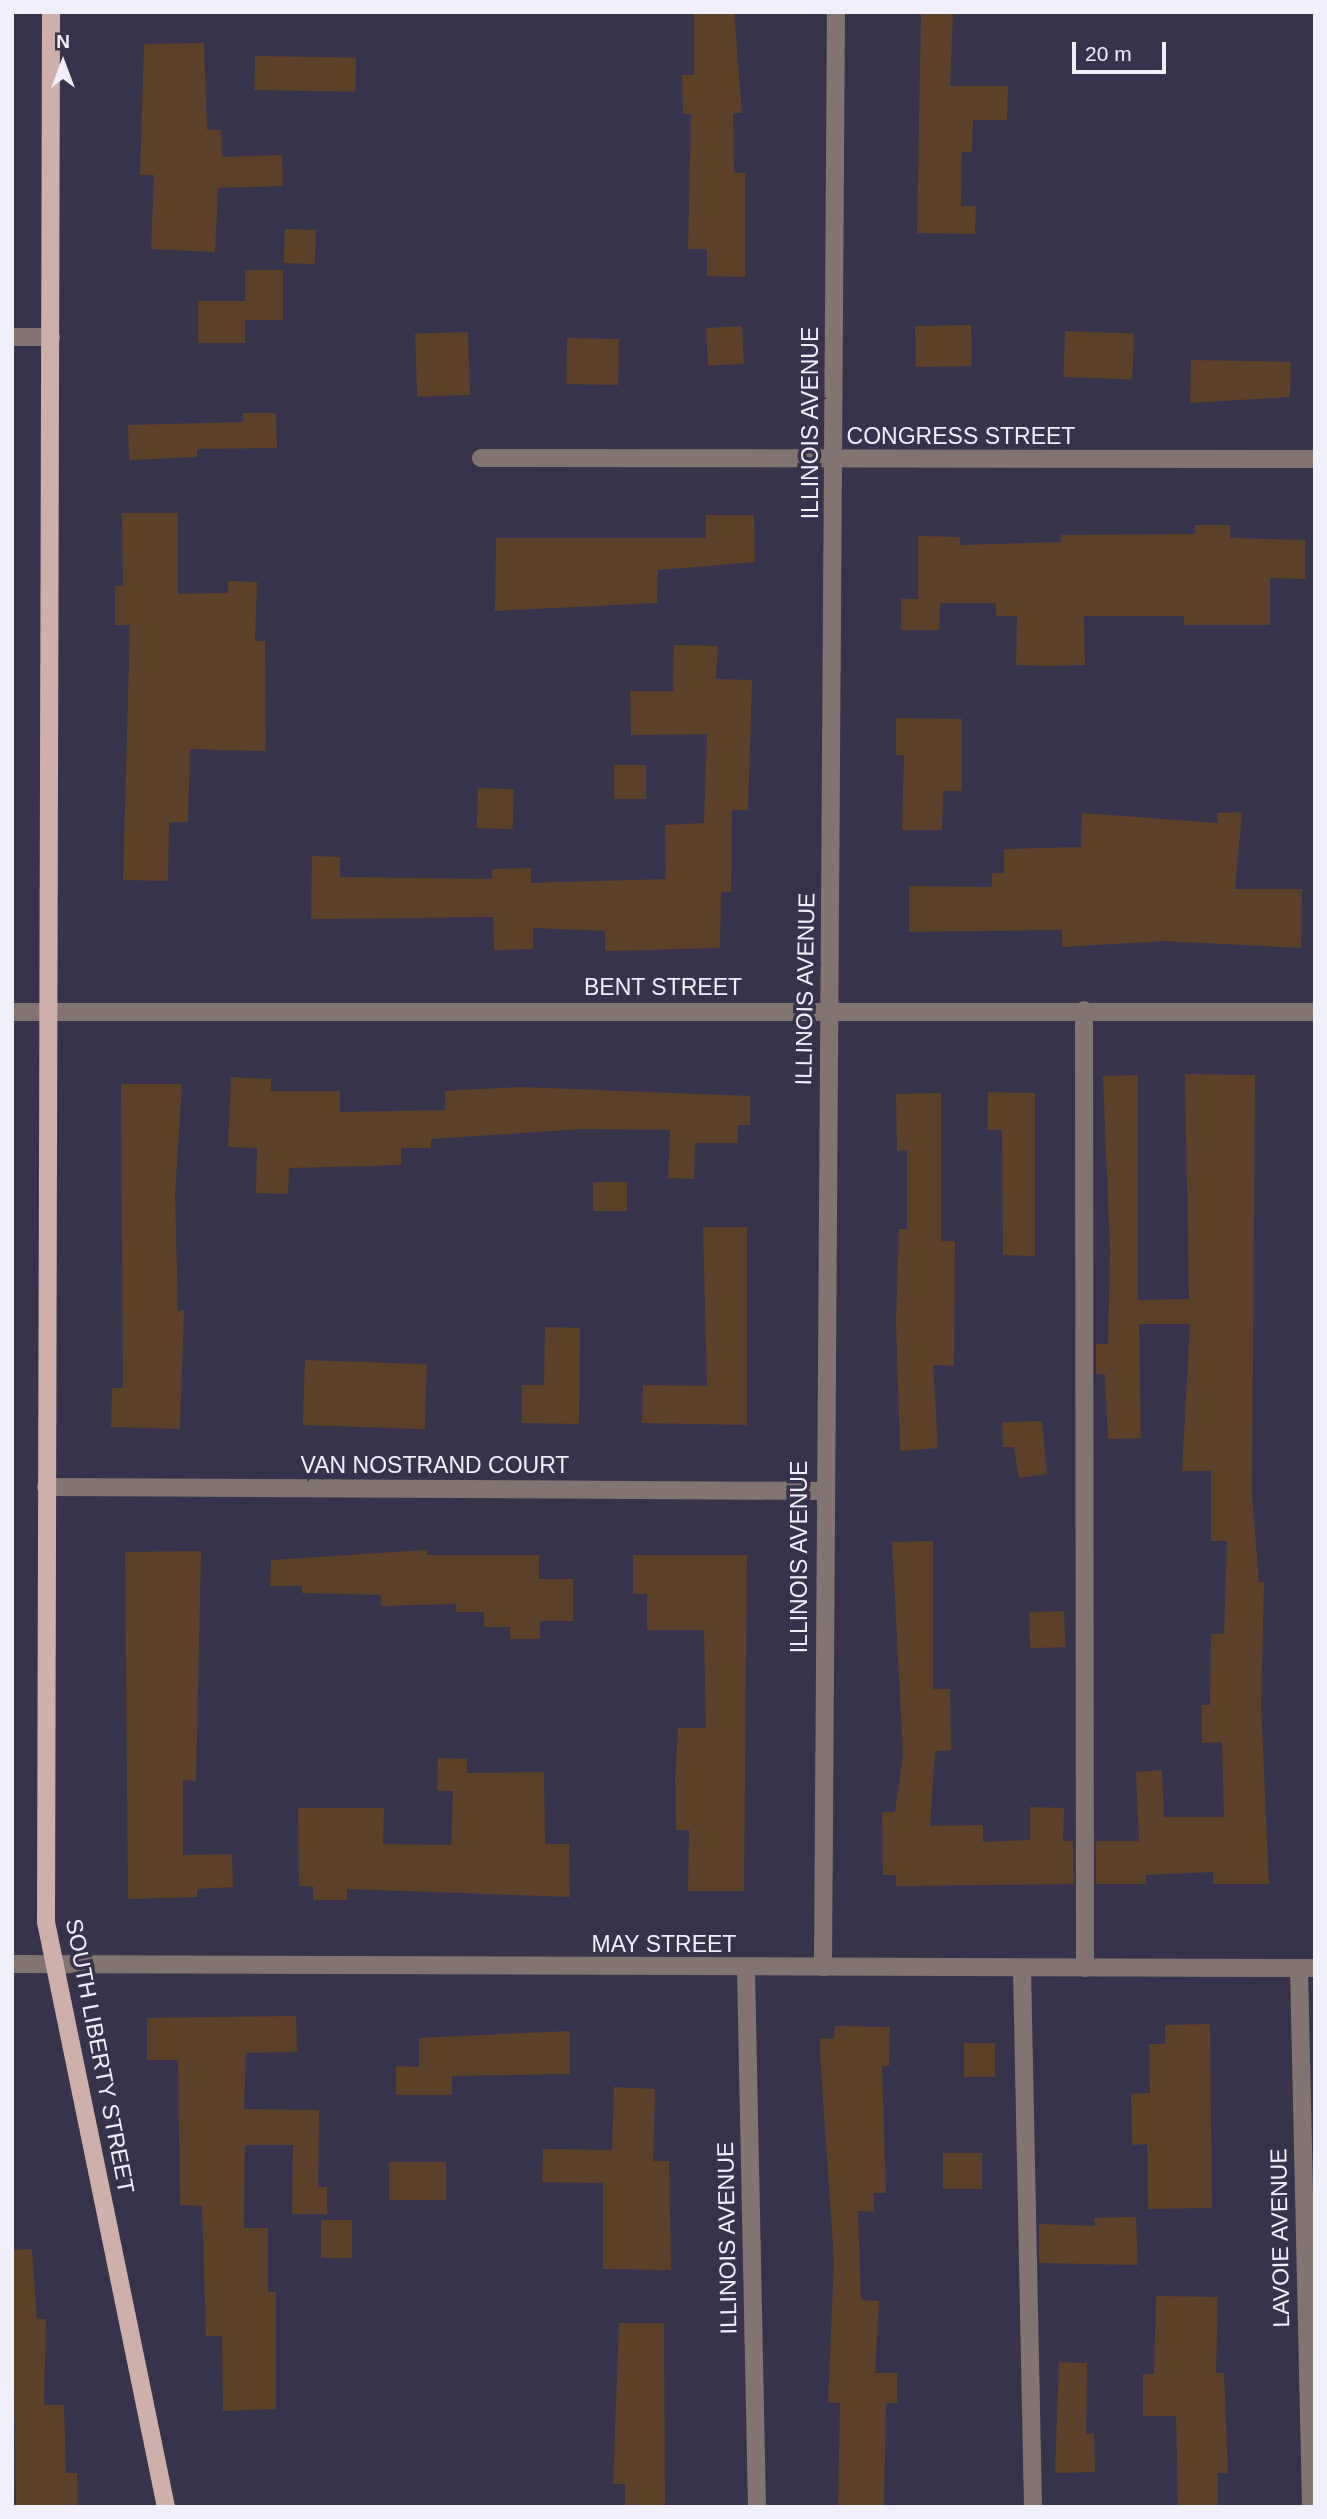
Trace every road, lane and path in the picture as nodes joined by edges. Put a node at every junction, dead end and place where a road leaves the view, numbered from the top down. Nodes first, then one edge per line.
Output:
1 (51, 12) edge
2 (836, 12) edge
3 (12, 337) edge
4 (51, 337) junction
5 (481, 458) dead end
6 (1315, 459) edge
7 (834, 460) junction
8 (1084, 1010) junction
9 (829, 1011) junction
10 (12, 1012) edge
11 (46, 1012) junction
12 (1315, 1012) edge
13 (46, 1488) junction
14 (823, 1491) junction
15 (12, 1964) edge
16 (54, 1965) junction
17 (823, 1967) junction
18 (1023, 1968) junction
19 (1085, 1968) junction
20 (1307, 1968) edge
21 (746, 1969) junction
22 (166, 2507) edge
23 (757, 2507) edge
24 (1033, 2507) edge
25 (1311, 2507) edge

1 - 4 main road, SOUTH LIBERTY STREET
2 - 7 street, ILLINOIS AVENUE
3 - 4 street
4 - 11 main road, SOUTH LIBERTY STREET
5 - 7 street, CONGRESS STREET
6 - 7 street, CONGRESS STREET
7 - 9 street, ILLINOIS AVENUE
8 - 9 street, BENT STREET
8 - 12 street, BENT STREET
8 - 19 street
9 - 11 street, BENT STREET
9 - 14 street, ILLINOIS AVENUE
10 - 11 street, BENT STREET
11 - 13 main road, SOUTH LIBERTY STREET
13 - 14 street, VAN NOSTRAND COURT
13 - 16 main road, SOUTH LIBERTY STREET
14 - 17 street, ILLINOIS AVENUE
15 - 16 street, MAY STREET
16 - 21 street, MAY STREET
16 - 22 main road, SOUTH LIBERTY STREET
17 - 18 street, MAY STREET
17 - 21 street, MAY STREET
18 - 19 street, MAY STREET
18 - 24 street
19 - 20 street, MAY STREET
20 - 25 street, LAVOIE AVENUE
21 - 23 street, ILLINOIS AVENUE

